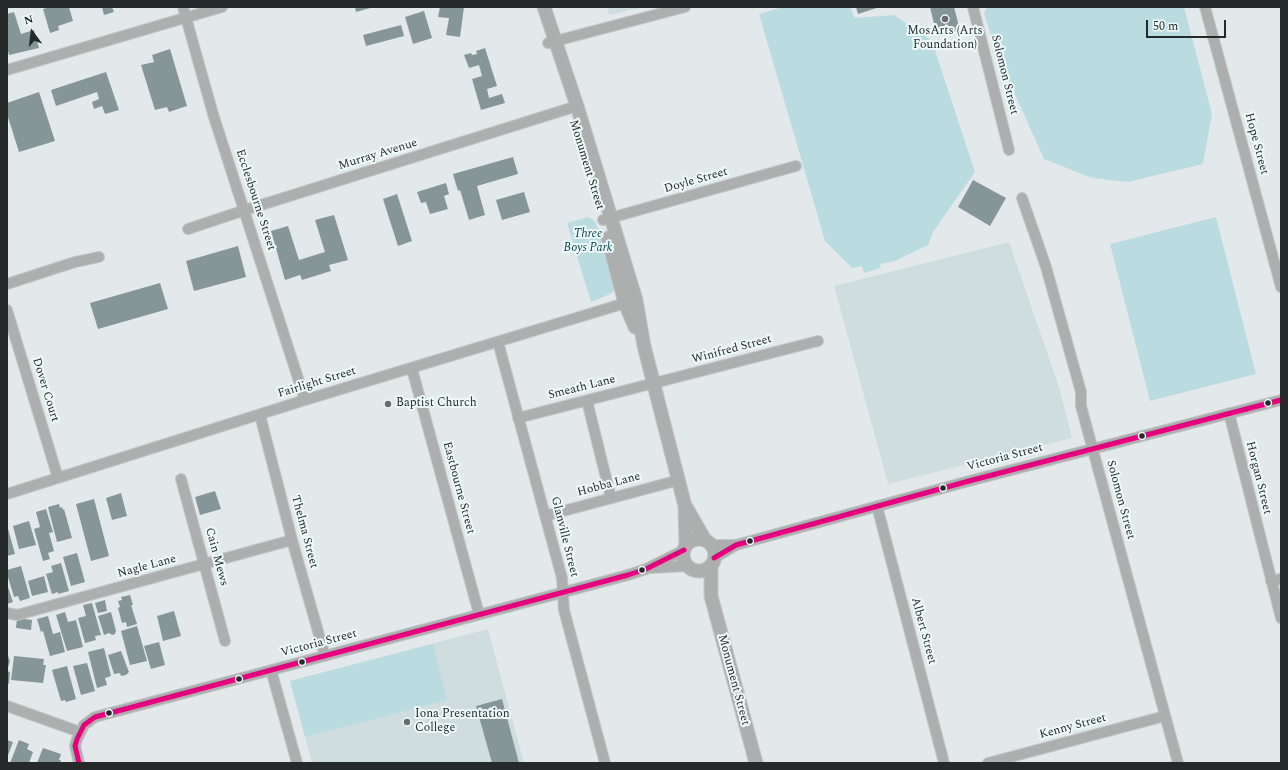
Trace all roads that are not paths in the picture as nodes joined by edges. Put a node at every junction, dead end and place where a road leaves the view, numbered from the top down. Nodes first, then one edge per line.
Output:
1 (182, 7) edge
2 (222, 7) edge
3 (537, 7) edge
4 (544, 7) edge
5 (686, 7) edge
6 (973, 7) edge
7 (1205, 7) edge
8 (186, 18) junction
9 (552, 42) junction
10 (7, 70) edge
11 (573, 107) junction
12 (1009, 150) dead end
13 (796, 166) dead end
14 (1022, 198) dead end
15 (245, 210) junction
16 (606, 219) junction
17 (188, 229) dead end
18 (99, 257) dead end
19 (7, 284) edge
20 (1281, 287) edge
21 (630, 301) junction
22 (7, 310) edge
23 (818, 341) dead end
24 (498, 342) junction
25 (412, 369) junction
26 (653, 384) junction
27 (305, 400) junction
28 (1281, 400) edge
29 (587, 401) junction
30 (1229, 413) junction
31 (260, 415) junction
32 (518, 418) junction
33 (1093, 449) junction
34 (58, 478) junction
35 (182, 479) dead end
36 (679, 480) junction
37 (7, 494) edge
38 (611, 498) junction
39 (685, 506) junction
40 (877, 506) junction
41 (545, 516) junction
42 (292, 540) junction
43 (708, 542) junction
44 (736, 545) junction
45 (685, 548) junction
46 (713, 562) junction
47 (205, 564) junction
48 (691, 568) junction
49 (646, 569) junction
50 (1281, 579) edge
51 (1271, 581) junction
52 (563, 592) junction
53 (711, 596) junction
54 (7, 614) edge
55 (479, 614) junction
56 (1281, 618) edge
57 (225, 641) dead end
58 (325, 656) junction
59 (271, 670) junction
60 (7, 706) edge
61 (1165, 716) junction
62 (80, 732) junction
63 (79, 763) edge
64 (297, 763) edge
65 (605, 763) edge
66 (756, 763) edge
67 (944, 763) edge
68 (988, 763) edge
69 (1178, 763) edge

1 - 8 street, Ecclesbourne Street
2 - 8 street
3 - 9 street, Monument Street
4 - 9 street, Monument Street
5 - 9 street
6 - 12 street, Solomon Street
7 - 20 street, Hope Street
8 - 10 street
8 - 15 street, Ecclesbourne Street
9 - 11 street, Monument Street
11 - 15 street, Murray Avenue
11 - 16 street, Monument Street
13 - 16 street, Doyle Street
14 - 33 street, Solomon Street
15 - 17 street, Murray Avenue
15 - 27 street, Ecclesbourne Street
16 - 21 street, Monument Street
18 - 19 street
21 - 24 street, Fairlight Street
21 - 26 street, Monument Street
22 - 34 street, Dover Court
23 - 26 street, Winifred Street
24 - 25 street, Fairlight Street
24 - 32 street, Glanville Street
25 - 27 street, Fairlight Street
25 - 55 street, Eastbourne Street
26 - 29 street, Smeath Lane
26 - 36 street, Monument Street
27 - 31 street, Fairlight Street
28 - 30 street, Victoria Street
29 - 32 street, Smeath Lane
29 - 38 street
30 - 33 street, Victoria Street
30 - 51 street, Horgan Street
31 - 34 street, Fairlight Street
31 - 42 street, Thelma Street
32 - 41 street, Glanville Street
33 - 40 street, Victoria Street
33 - 61 street, Solomon Street
34 - 37 street, Fairlight Street
35 - 47 street, Cain Mews
36 - 38 street, Hobba Lane
36 - 39 street, Monument Street
38 - 41 street, Hobba Lane
39 - 43 street, Monument Street
39 - 45 street, Monument Street
40 - 44 street, Victoria Street
40 - 67 street, Albert Street
41 - 52 street, Glanville Street
42 - 47 street, Nagle Lane
42 - 58 street, Thelma Street
43 - 44 street, Victoria Street
43 - 45 street
43 - 46 street
44 - 46 street, Victoria Street
45 - 48 street
45 - 49 street, Victoria Street
46 - 48 street
46 - 53 street, Monument Street
47 - 54 street, Nagle Lane
47 - 57 street, Cain Mews
48 - 49 street, Victoria Street
48 - 53 street, Monument Street
49 - 52 street, Victoria Street
50 - 51 street
51 - 56 street, Horgan Street
52 - 55 street, Victoria Street
52 - 65 street, Glanville Street
53 - 66 street, Monument Street
55 - 58 street, Victoria Street
58 - 59 street, Victoria Street
59 - 62 street, Victoria Street
59 - 64 street
60 - 62 street
61 - 68 street, Kenny Street
61 - 69 street, Solomon Street
62 - 63 street

